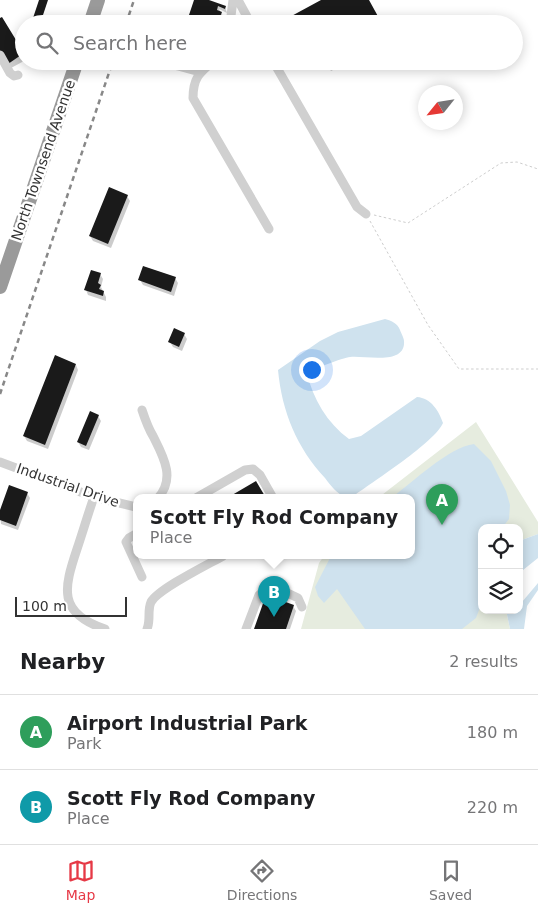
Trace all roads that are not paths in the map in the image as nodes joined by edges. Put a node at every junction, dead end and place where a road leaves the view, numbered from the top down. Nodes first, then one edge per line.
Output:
1 (98, 0) edge
2 (233, 0) edge
3 (238, 0) edge
4 (93, 15) edge
5 (231, 15) edge
6 (246, 15) edge
7 (0, 55) edge
8 (74, 70) edge
9 (193, 70) edge
10 (203, 70) edge
11 (278, 70) edge
12 (200, 72) junction
13 (18, 75) dead end
14 (366, 214) road end
15 (269, 229) dead end
16 (0, 287) edge
17 (142, 410) dead end
18 (0, 462) edge
19 (161, 494) edge
20 (203, 494) edge
21 (271, 494) edge
22 (94, 497) junction
23 (133, 506) edge
24 (133, 536) edge
25 (133, 557) edge
26 (134, 559) edge
27 (218, 559) edge
28 (142, 577) dead end
29 (302, 606) dead end
30 (105, 629) edge
31 (147, 629) edge
32 (246, 629) edge

1 - 4 highway
2 - 5 street
3 - 6 street
7 - 13 street
8 - 16 highway, North Townsend Avenue
9 - 12 street
10 - 12 street
11 - 14 street
12 - 15 street
17 - 19 street
18 - 22 street, Industrial Drive
20 - 21 street
22 - 23 street, Industrial Drive
22 - 30 street
24 - 25 street
26 - 28 street
27 - 31 street
29 - 32 street

